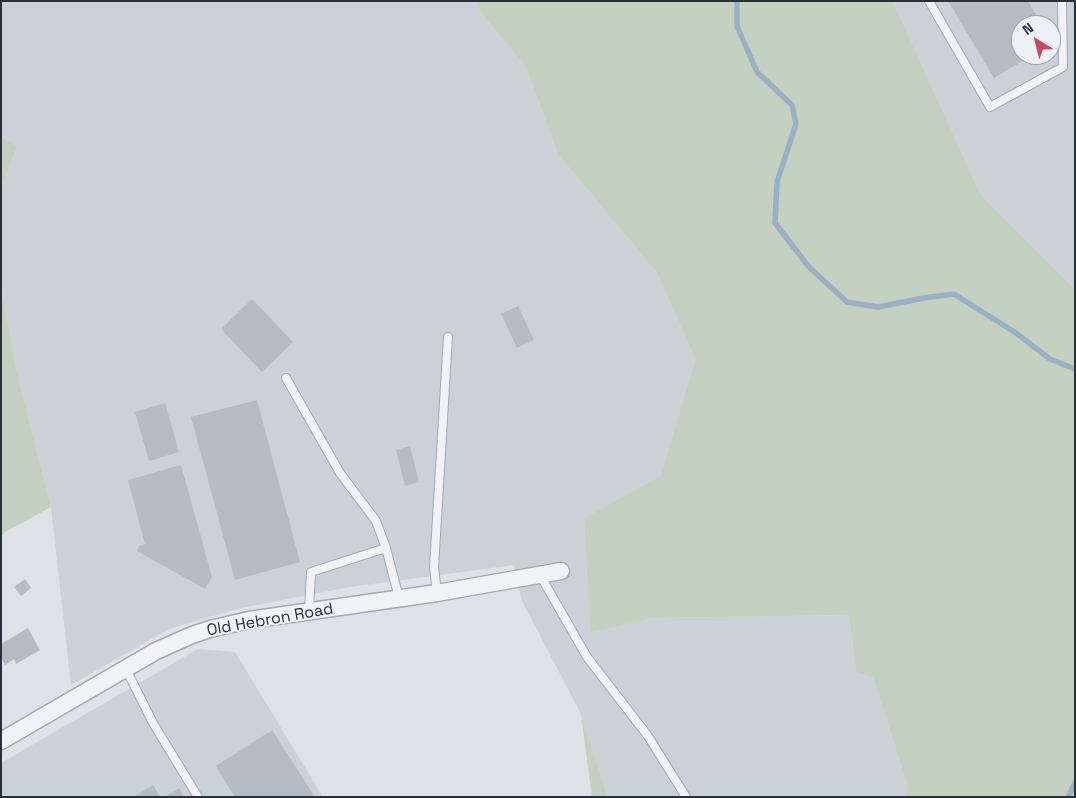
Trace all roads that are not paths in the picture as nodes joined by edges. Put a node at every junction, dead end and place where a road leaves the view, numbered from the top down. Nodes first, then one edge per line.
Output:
1 (929, 1) edge
2 (1062, 1) edge
3 (448, 337) dead end
4 (286, 378) dead end
5 (386, 548) junction
6 (561, 571) dead end
7 (540, 575) junction
8 (441, 592) junction
9 (399, 598) junction
10 (310, 611) junction
11 (126, 669) junction
12 (1, 741) edge
13 (198, 797) edge
14 (686, 797) edge

1 - 2 lane
3 - 8 lane
4 - 5 lane
5 - 9 lane
5 - 10 lane
6 - 7 street, Old Hebron Road
7 - 8 street, Old Hebron Road
7 - 14 lane
8 - 9 street, Old Hebron Road
9 - 10 street, Old Hebron Road
10 - 11 street, Old Hebron Road
11 - 12 street, Old Hebron Road
11 - 13 lane

